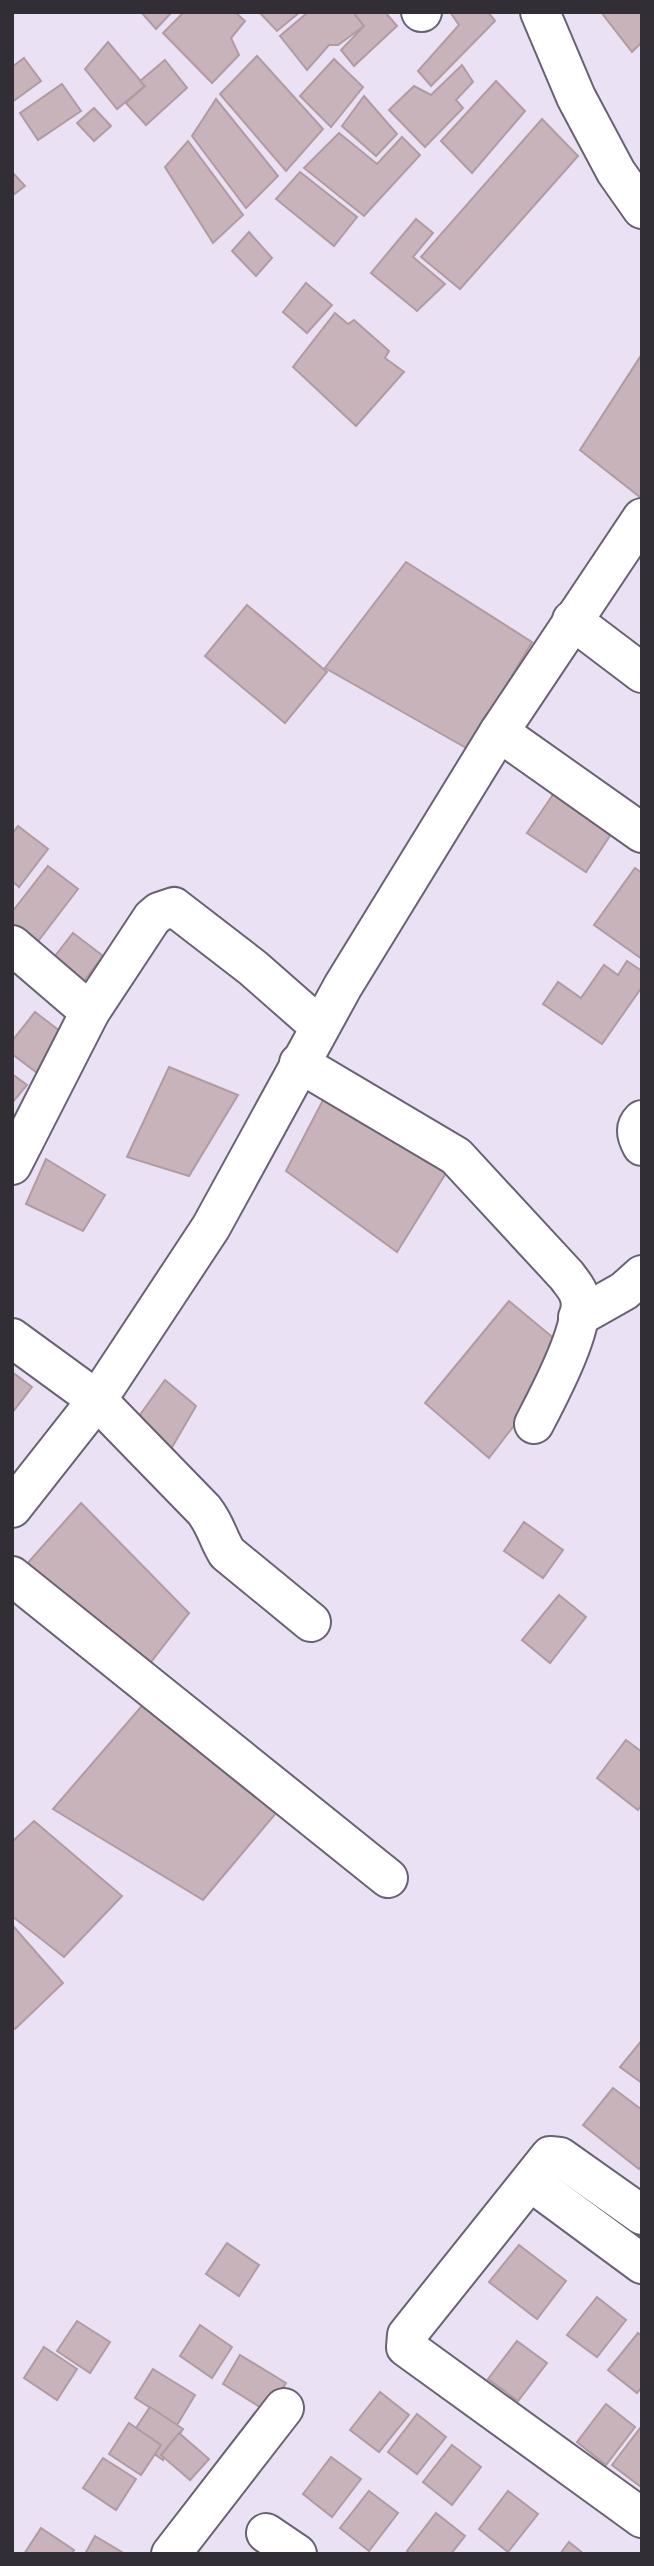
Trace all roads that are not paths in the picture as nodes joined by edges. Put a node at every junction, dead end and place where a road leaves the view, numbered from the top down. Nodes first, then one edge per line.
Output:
1 (540, 12) edge
2 (642, 209) edge
3 (642, 518) edge
4 (572, 621) junction
5 (642, 673) edge
6 (499, 732) junction
7 (642, 832) edge
8 (12, 945) edge
9 (90, 1012) junction
10 (319, 1026) junction
11 (299, 1062) junction
12 (642, 1120) edge
13 (642, 1146) edge
14 (16, 1150) edge
15 (642, 1275) edge
16 (578, 1317) junction
17 (12, 1338) edge
18 (97, 1400) junction
19 (534, 1424) dead end
20 (12, 1508) edge
21 (12, 1576) edge
22 (311, 1622) dead end
23 (388, 1878) dead end
24 (531, 2182) junction
25 (642, 2215) edge
26 (642, 2264) edge
27 (284, 2408) dead end
28 (642, 2518) edge
29 (171, 2554) edge

1 - 2 street
3 - 4 street
4 - 5 street
4 - 6 street
6 - 7 street
6 - 10 street
8 - 9 street
9 - 10 street
9 - 14 street
10 - 11 street
11 - 16 street
11 - 18 street
12 - 13 street
15 - 16 street
16 - 19 street
17 - 18 street
18 - 20 street
18 - 22 street
21 - 23 street
24 - 25 street
24 - 26 street
24 - 28 street
27 - 29 street

